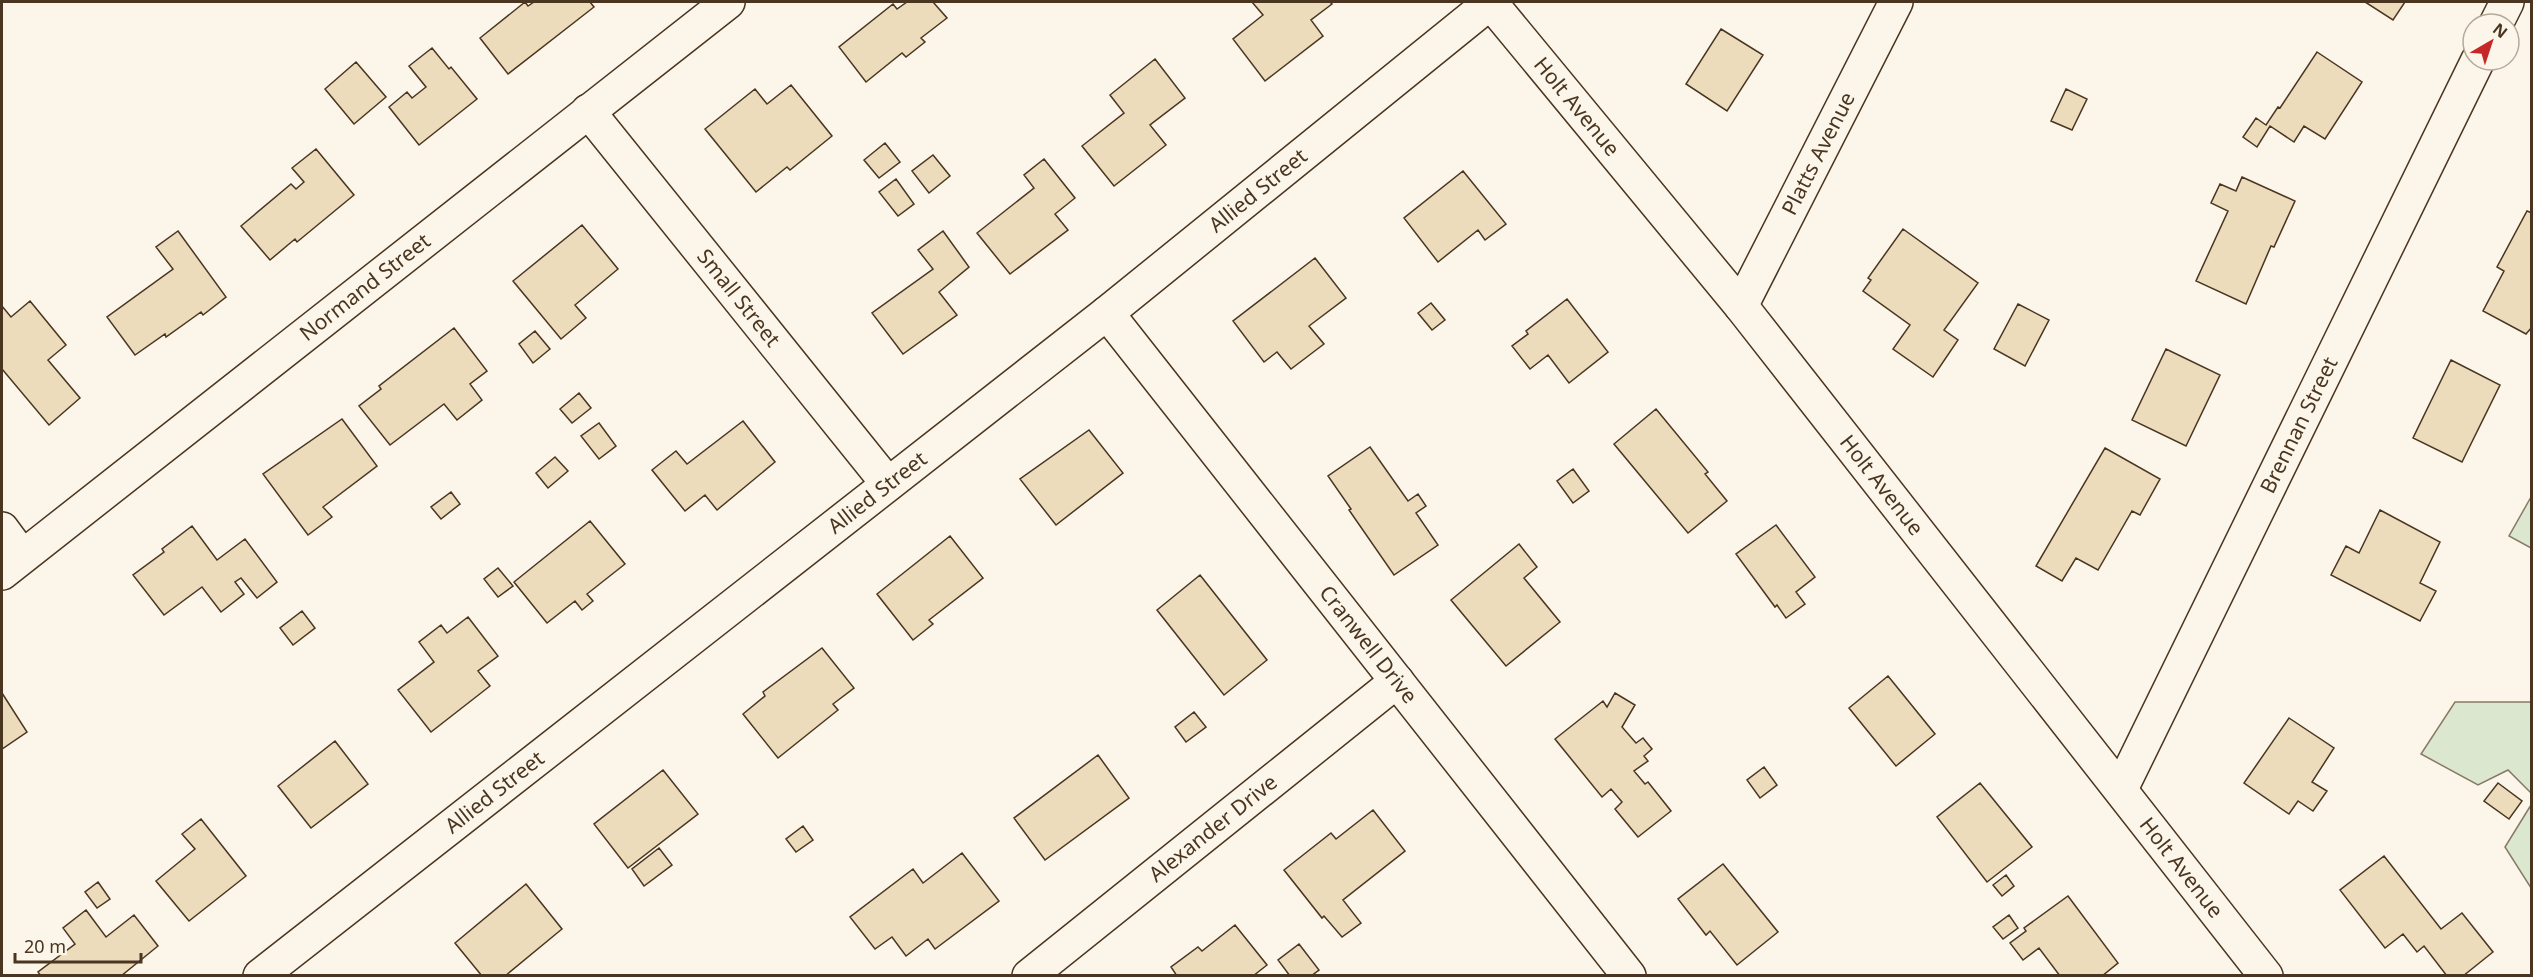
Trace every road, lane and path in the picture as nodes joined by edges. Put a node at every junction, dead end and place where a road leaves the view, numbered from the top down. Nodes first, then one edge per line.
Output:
1 (728, 2) edge
2 (1491, 2) edge
3 (1896, 2) edge
4 (2472, 72) edge
5 (588, 111) junction
6 (1741, 306) junction
7 (1107, 313) junction
8 (888, 484) junction
9 (2, 529) edge
10 (12, 564) edge
11 (1397, 681) junction
12 (2121, 789) junction
13 (260, 975) edge
14 (1029, 975) edge
15 (1629, 975) edge
16 (2266, 975) edge

1 - 5 street, Normand Street
2 - 6 street, Holt Avenue
2 - 7 street, Allied Street
3 - 6 street, Platts Avenue
4 - 12 street, Brennan Street
5 - 8 street, Small Street
5 - 10 street, Normand Street
6 - 12 street, Holt Avenue
7 - 8 street, Allied Street
7 - 11 street, Cranwell Drive
8 - 13 street, Allied Street
9 - 10 street
11 - 14 street, Alexander Drive
11 - 15 street, Cranwell Drive
12 - 16 street, Holt Avenue

